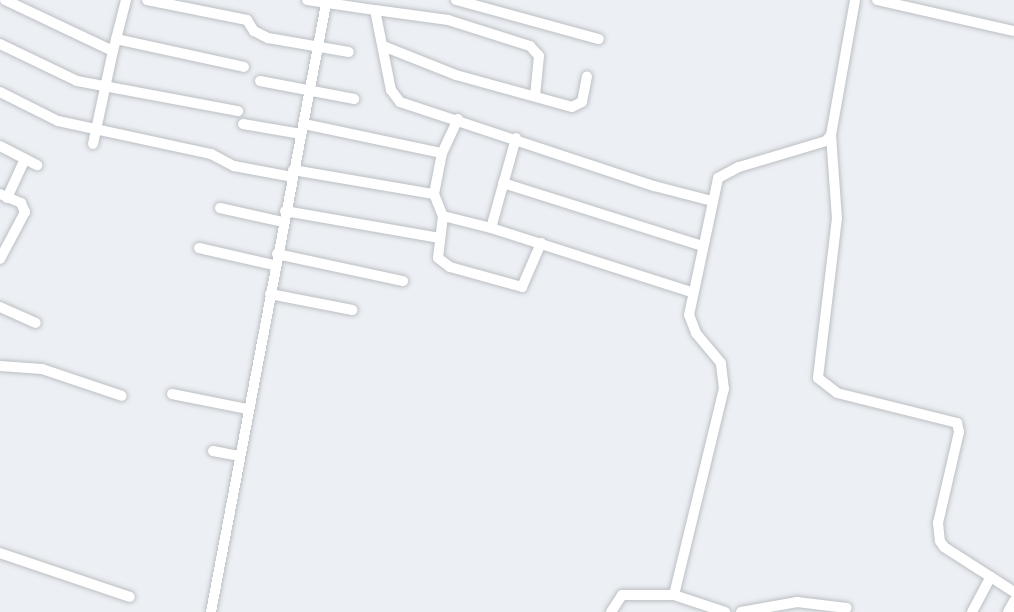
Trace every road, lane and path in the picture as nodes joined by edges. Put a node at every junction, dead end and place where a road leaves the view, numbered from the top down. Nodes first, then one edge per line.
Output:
1 (5, 0) edge
2 (126, 0) edge
3 (147, 0) edge
4 (307, 0) edge
5 (456, 0) edge
6 (855, 0) edge
7 (877, 0) edge
8 (326, 4) junction
9 (375, 10) junction
10 (1014, 31) edge
11 (116, 39) junction
12 (599, 39) dead end
13 (0, 44) edge
14 (383, 46) junction
15 (318, 47) junction
16 (113, 51) junction
17 (349, 52) dead end
18 (244, 67) dead end
19 (587, 76) dead end
20 (260, 81) dead end
21 (103, 86) junction
22 (309, 90) junction
23 (0, 92) edge
24 (535, 96) junction
25 (354, 99) dead end
26 (238, 111) dead end
27 (458, 119) junction
28 (243, 124) dead end
29 (302, 129) junction
30 (95, 131) junction
31 (831, 135) junction
32 (516, 138) junction
33 (93, 144) dead end
34 (0, 146) edge
35 (442, 153) junction
36 (24, 159) junction
37 (37, 165) dead end
38 (292, 174) junction
39 (503, 183) junction
40 (434, 194) junction
41 (4, 196) edge
42 (712, 201) junction
43 (220, 208) dead end
44 (284, 216) junction
45 (443, 216) junction
46 (490, 228) junction
47 (440, 238) junction
48 (541, 243) junction
49 (703, 246) junction
50 (199, 248) dead end
51 (1, 255) edge
52 (276, 259) junction
53 (403, 281) dead end
54 (692, 292) junction
55 (270, 294) junction
56 (0, 307) edge
57 (352, 310) dead end
58 (36, 323) dead end
59 (0, 366) edge
60 (172, 394) dead end
61 (122, 396) dead end
62 (247, 409) junction
63 (213, 451) dead end
64 (239, 456) junction
65 (0, 553) edge
66 (991, 577) junction
67 (1014, 592) edge
68 (674, 595) junction
69 (130, 597) dead end
70 (1014, 601) edge
71 (849, 611) edge
72 (211, 612) edge
73 (611, 612) edge
74 (725, 612) edge
75 (741, 612) edge
76 (972, 612) edge
77 (1008, 612) edge

1 - 16 street
2 - 11 street
3 - 15 street
4 - 8 street
5 - 12 street
6 - 31 street
7 - 10 street
8 - 9 street
8 - 15 street
9 - 14 street
9 - 24 street
11 - 16 street
11 - 18 street
13 - 21 street
14 - 24 street
14 - 27 street
15 - 17 street
15 - 22 street
16 - 21 street
19 - 24 street
20 - 22 street
21 - 26 street
21 - 30 street
22 - 25 street
22 - 29 street
23 - 30 street
27 - 32 street
27 - 35 street
28 - 29 street
29 - 35 street
29 - 38 street
30 - 33 street
30 - 38 street
31 - 42 street
31 - 66 street
32 - 39 street
32 - 42 street
34 - 36 street
35 - 40 street
36 - 37 street
36 - 41 street
38 - 40 street
38 - 44 street
39 - 46 street
39 - 49 street
40 - 45 street
41 - 51 street
42 - 49 street
43 - 44 street
44 - 47 street
44 - 52 street
45 - 46 street
45 - 47 street
46 - 48 street
47 - 48 street
48 - 54 street
49 - 54 street
50 - 52 street
52 - 53 street
52 - 55 street
54 - 68 street
55 - 57 street
55 - 62 street
56 - 58 street
59 - 61 street
60 - 62 street
62 - 64 street
63 - 64 street
64 - 72 street
65 - 69 street
66 - 67 street
66 - 76 street
68 - 73 street
68 - 74 street
70 - 77 street
71 - 75 street

